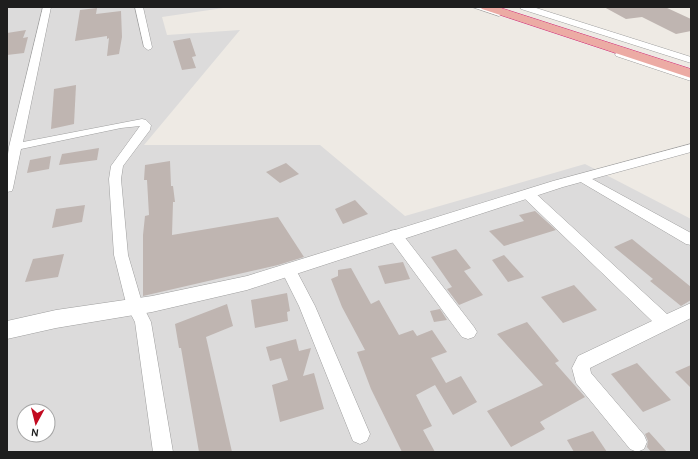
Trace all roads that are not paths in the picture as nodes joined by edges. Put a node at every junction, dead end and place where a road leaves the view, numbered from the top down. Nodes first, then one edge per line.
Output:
1 (47, 7) edge
2 (142, 7) edge
3 (476, 7) edge
4 (486, 7) edge
5 (502, 7) edge
6 (524, 7) edge
7 (148, 47) dead end
8 (691, 60) edge
9 (691, 68) edge
10 (691, 74) edge
11 (691, 78) edge
12 (15, 147) junction
13 (691, 148) edge
14 (583, 178) junction
15 (7, 188) edge
16 (528, 194) junction
17 (395, 236) junction
18 (691, 240) edge
19 (289, 270) junction
20 (135, 307) junction
21 (691, 310) edge
22 (665, 322) junction
23 (7, 330) edge
24 (468, 332) dead end
25 (360, 434) dead end
26 (637, 442) dead end
27 (163, 452) edge

1 - 12 street
2 - 7 street
3 - 11 street
4 - 10 highway
5 - 9 highway
6 - 8 street
12 - 15 street
12 - 20 street
13 - 14 street
14 - 16 street
14 - 18 street
16 - 17 street
16 - 22 street
17 - 19 street
17 - 24 street
19 - 20 street
19 - 25 street
20 - 23 street
20 - 27 street
21 - 22 street
22 - 26 street

